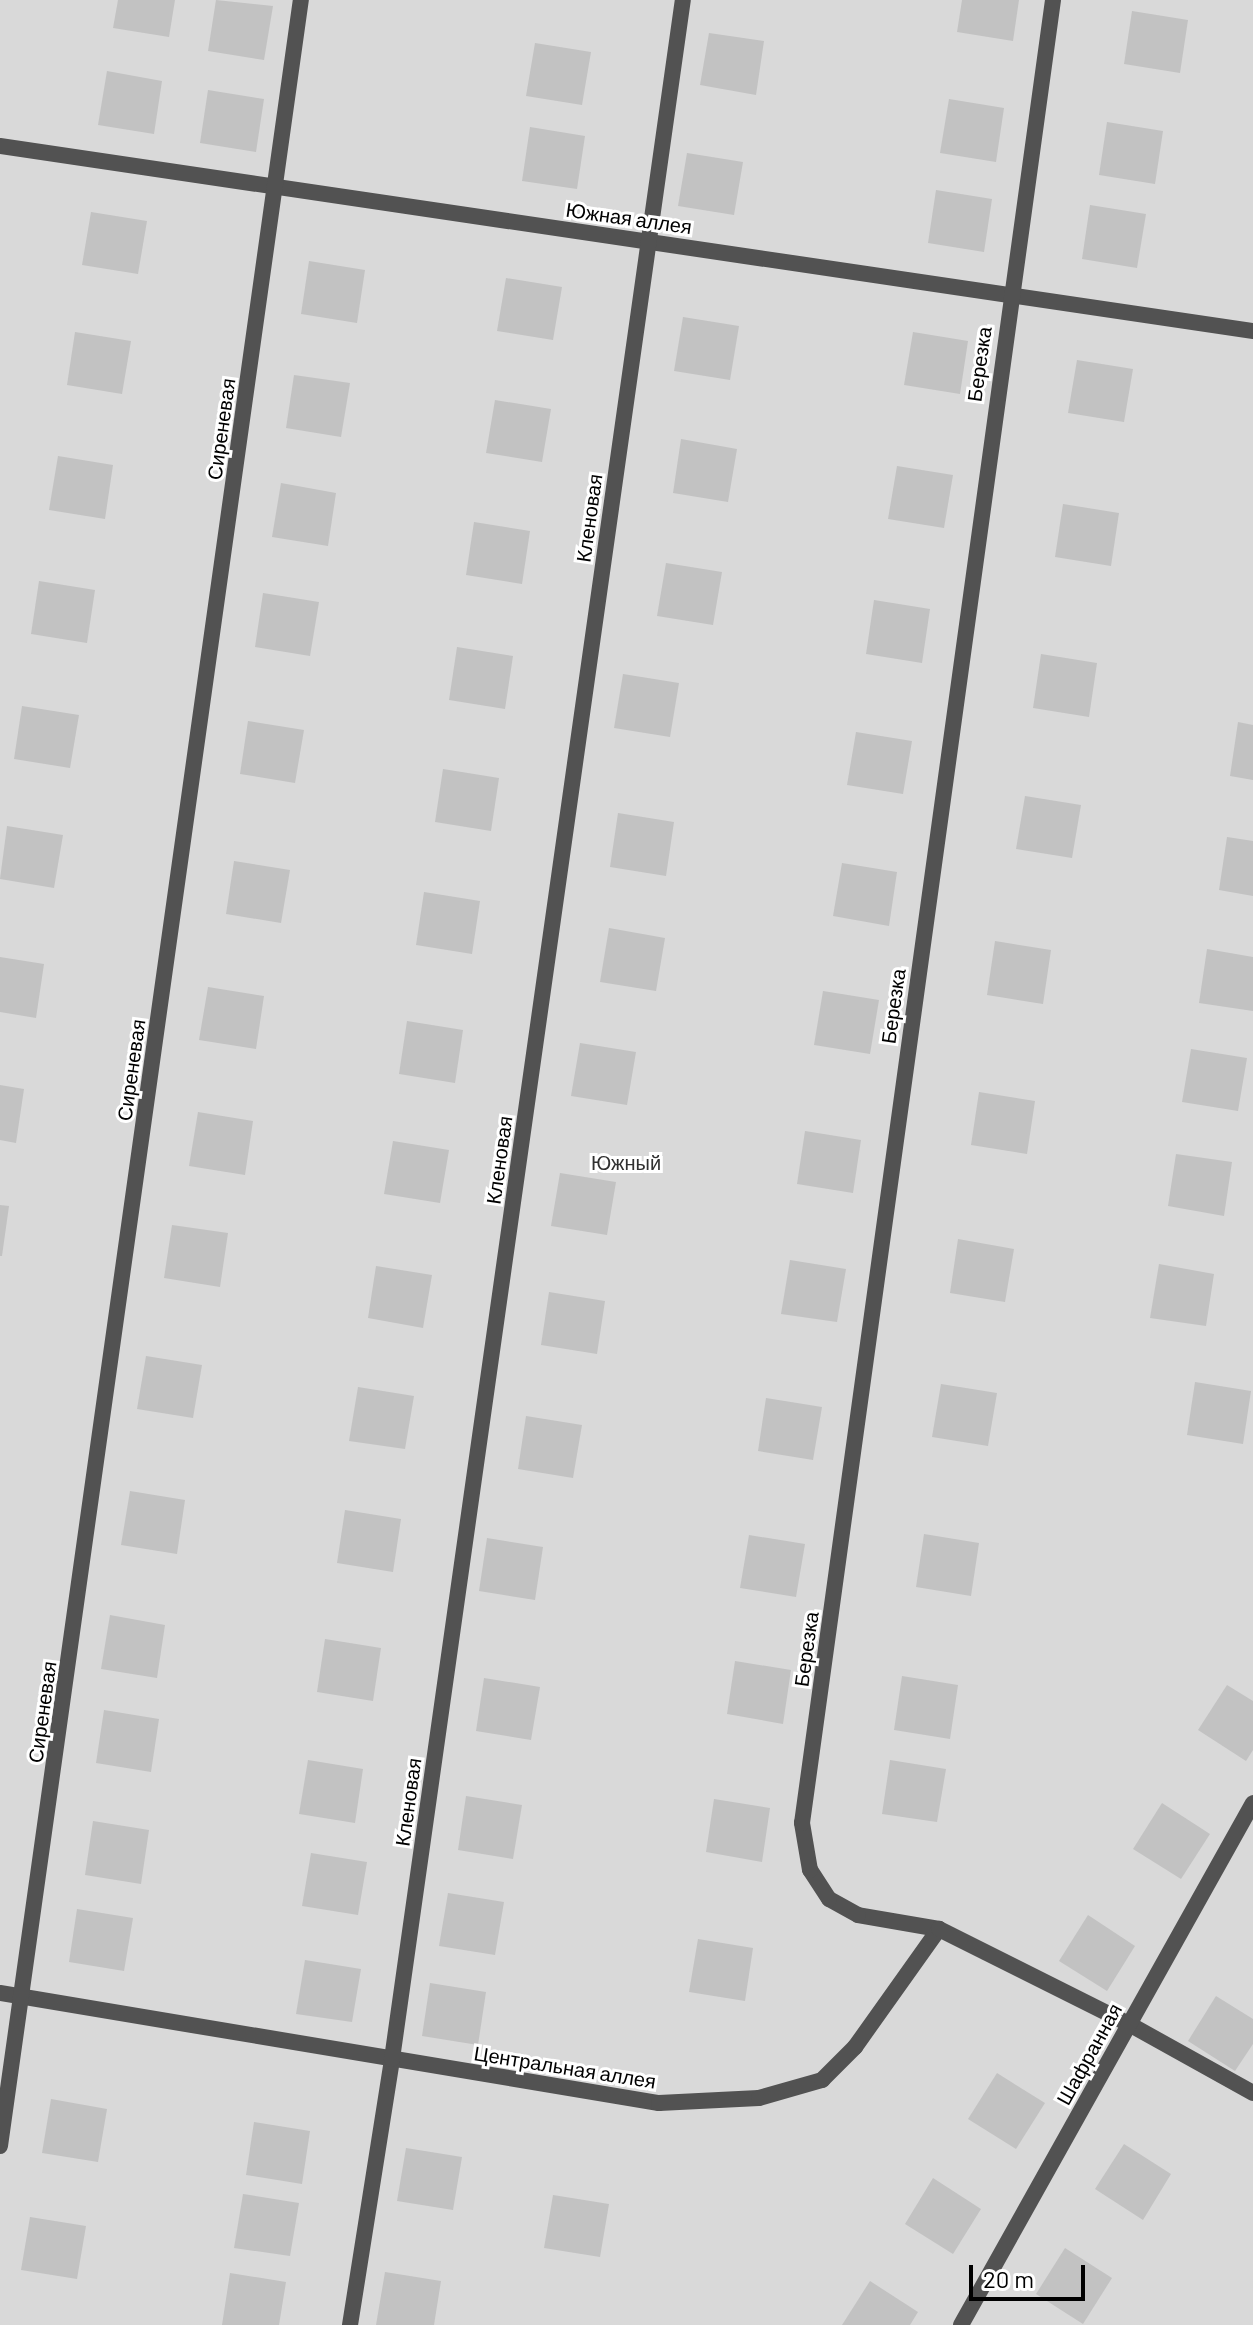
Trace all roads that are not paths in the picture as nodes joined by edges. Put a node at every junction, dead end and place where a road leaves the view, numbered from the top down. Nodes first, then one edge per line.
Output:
1 (301, 0) edge
2 (683, 0) edge
3 (1053, 0) edge
4 (0, 146) edge
5 (275, 188) junction
6 (648, 241) junction
7 (1009, 295) junction
8 (1253, 331) edge
9 (1253, 1803) edge
10 (939, 1929) junction
11 (0, 1993) edge
12 (22, 1996) junction
13 (1129, 2024) junction
14 (392, 2059) junction
15 (1253, 2093) edge
16 (0, 2146) edge
17 (350, 2325) edge
18 (961, 2325) edge

1 - 5 street, Сиреневая
2 - 6 street, Кленовая
3 - 7 street, Березка
4 - 5 street, Южная аллея
5 - 6 street, Южная аллея
5 - 12 street, Сиреневая
6 - 7 street, Южная аллея
6 - 14 street, Кленовая
7 - 8 street, Южная аллея
7 - 10 street, Березка
9 - 13 street, Шафранная
10 - 13 street
10 - 14 street, Центральная аллея
11 - 12 street, Центральная аллея
12 - 14 street, Центральная аллея
12 - 16 street, Сиреневая
13 - 15 street
13 - 18 street, Шафранная
14 - 17 street, Кленовая

